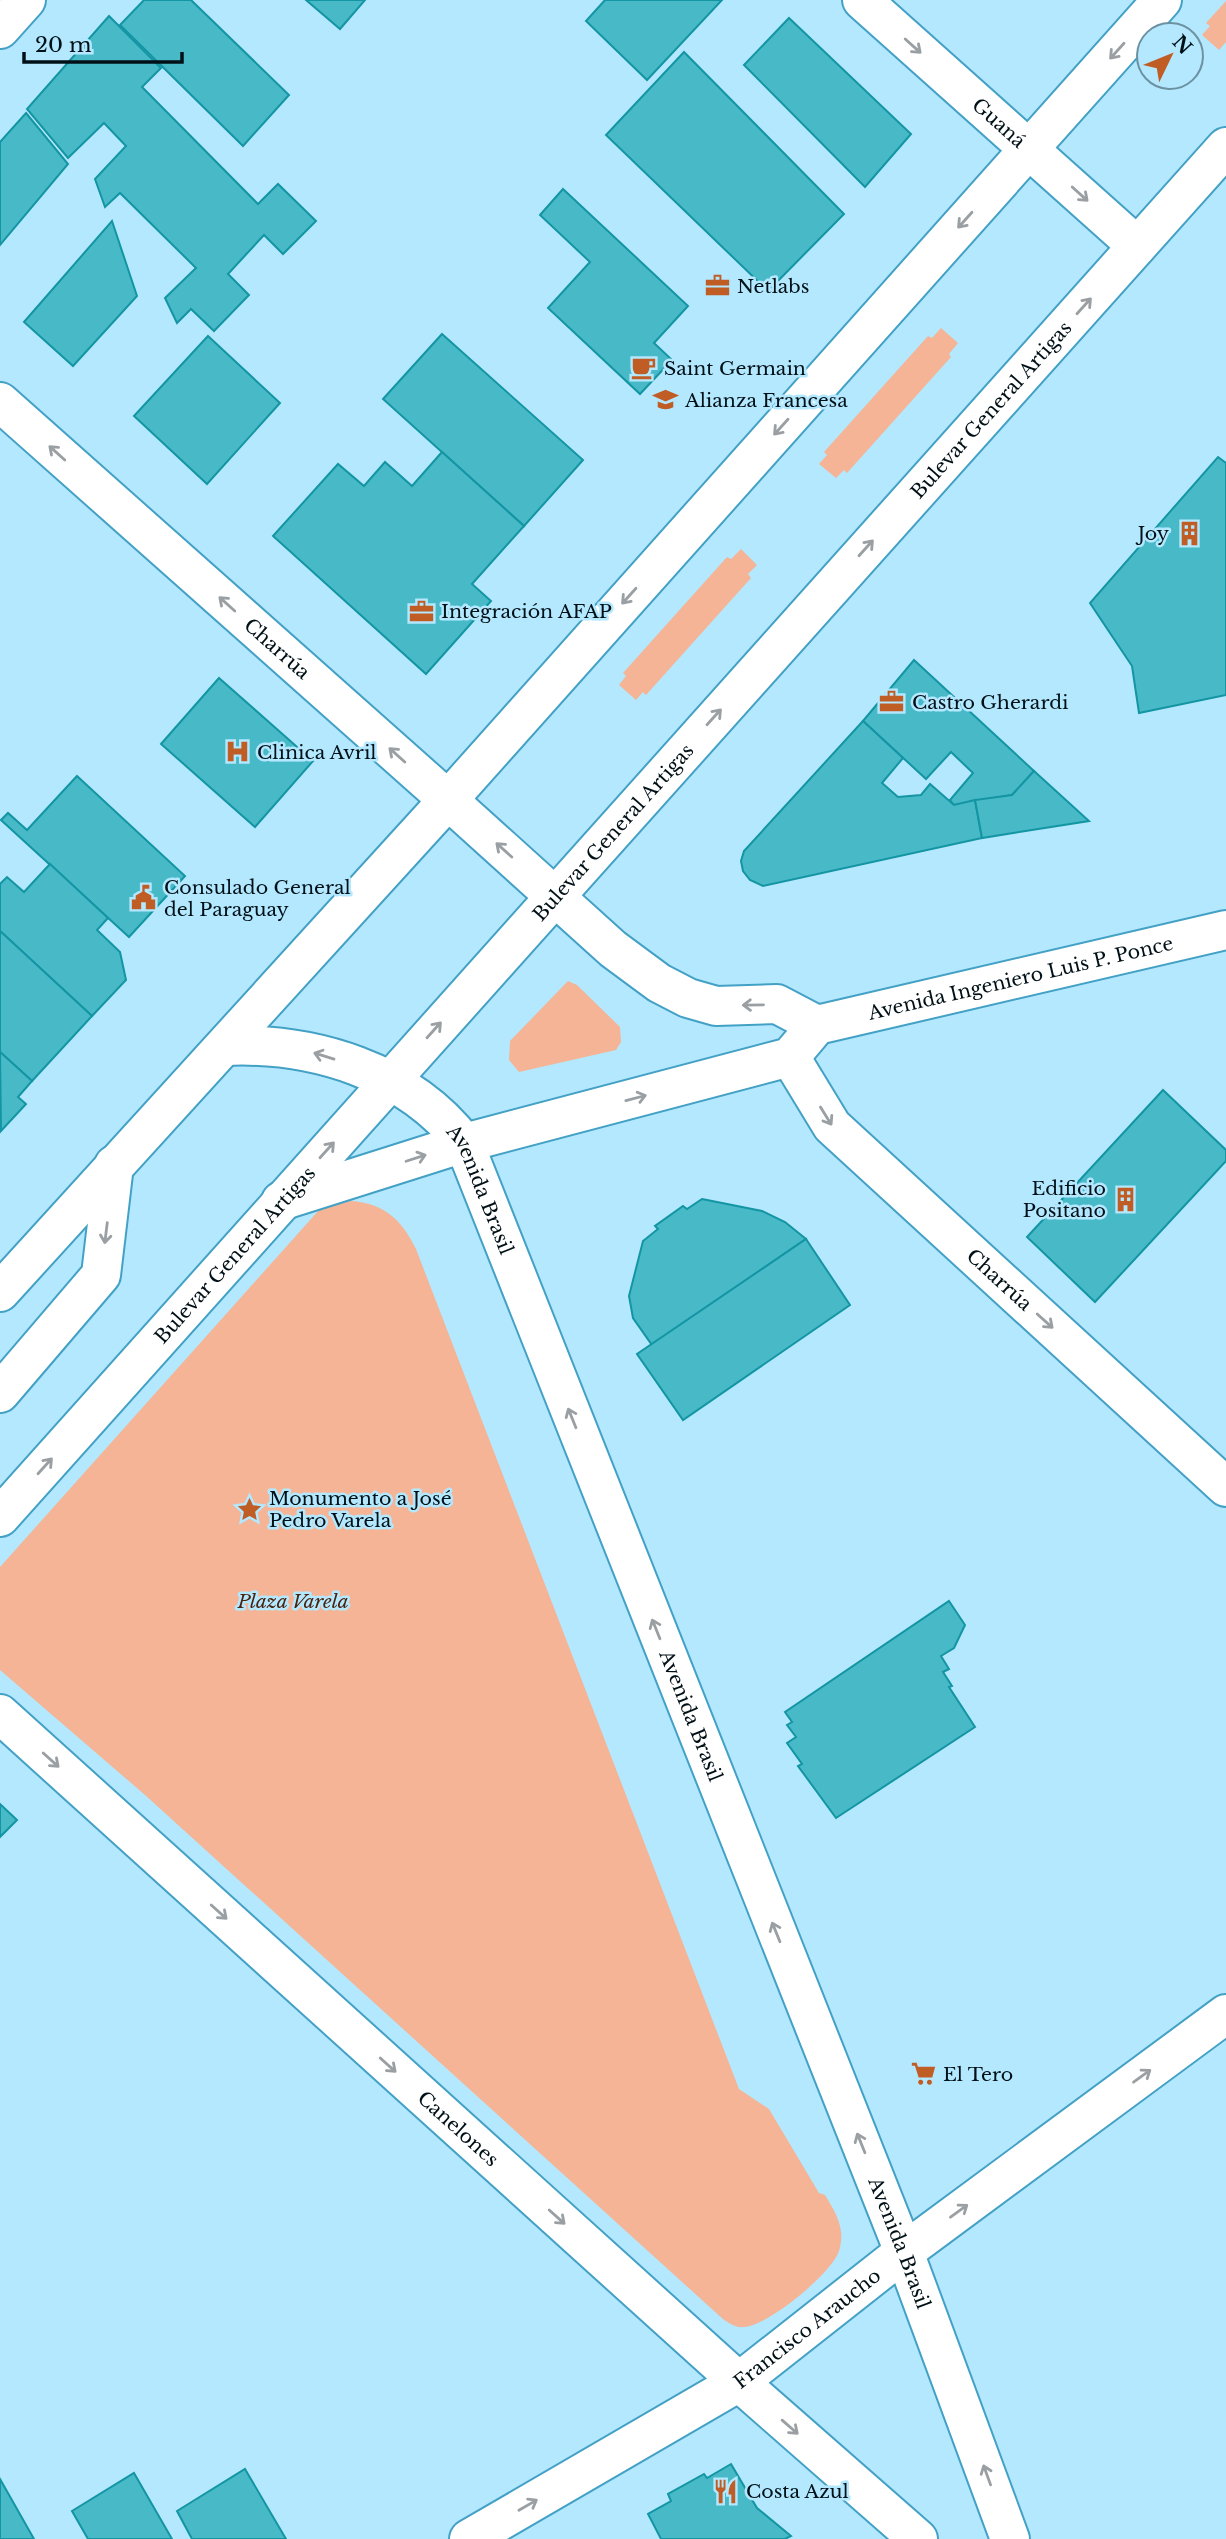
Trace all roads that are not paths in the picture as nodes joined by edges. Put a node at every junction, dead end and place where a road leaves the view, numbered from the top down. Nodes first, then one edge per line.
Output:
1 (26, 0) edge
2 (862, 0) edge
3 (1162, 0) edge
4 (0, 29) edge
5 (1226, 147) edge
6 (1029, 149) junction
7 (1137, 246) junction
8 (0, 402) edge
9 (449, 800) junction
10 (554, 896) junction
11 (1226, 930) edge
12 (817, 1025) junction
13 (225, 1046) junction
14 (790, 1058) junction
15 (388, 1080) junction
16 (464, 1143) junction
17 (114, 1165) junction
18 (281, 1201) junction
19 (0, 1292) edge
20 (0, 1393) edge
21 (1226, 1487) edge
22 (0, 1517) edge
23 (0, 1714) edge
24 (1226, 2014) edge
25 (904, 2252) junction
26 (739, 2382) junction
27 (469, 2539) edge
28 (918, 2539) edge
29 (1010, 2539) edge

1 - 4 street
2 -> 6 street, Guaná
3 -> 6 street
5 - 7 street, Bulevar General Artigas
6 -> 7 street, Guaná
6 -> 9 street
10 -> 7 street, Bulevar General Artigas
9 -> 8 street, Charrúa
10 -> 9 street, Charrúa
9 - 13 street
12 -> 10 street
15 -> 10 street, Bulevar General Artigas
11 - 12 street, Avenida Ingeniero Luis P. Ponce
12 - 14 street
15 -> 13 street, Avenida Brasil
13 - 17 street
16 -> 14 street
14 -> 21 street, Charrúa
15 - 16 street, Avenida Brasil
18 -> 15 street, Bulevar General Artigas
18 -> 16 street
25 -> 16 street, Avenida Brasil
17 - 19 street
17 -> 20 street
22 -> 18 street, Bulevar General Artigas
23 -> 26 street, Canelones
25 -> 24 street, Francisco Araucho
25 - 26 street, Francisco Araucho
29 -> 25 street, Avenida Brasil
27 -> 26 street, Francisco Araucho
26 -> 28 street, Canelones

